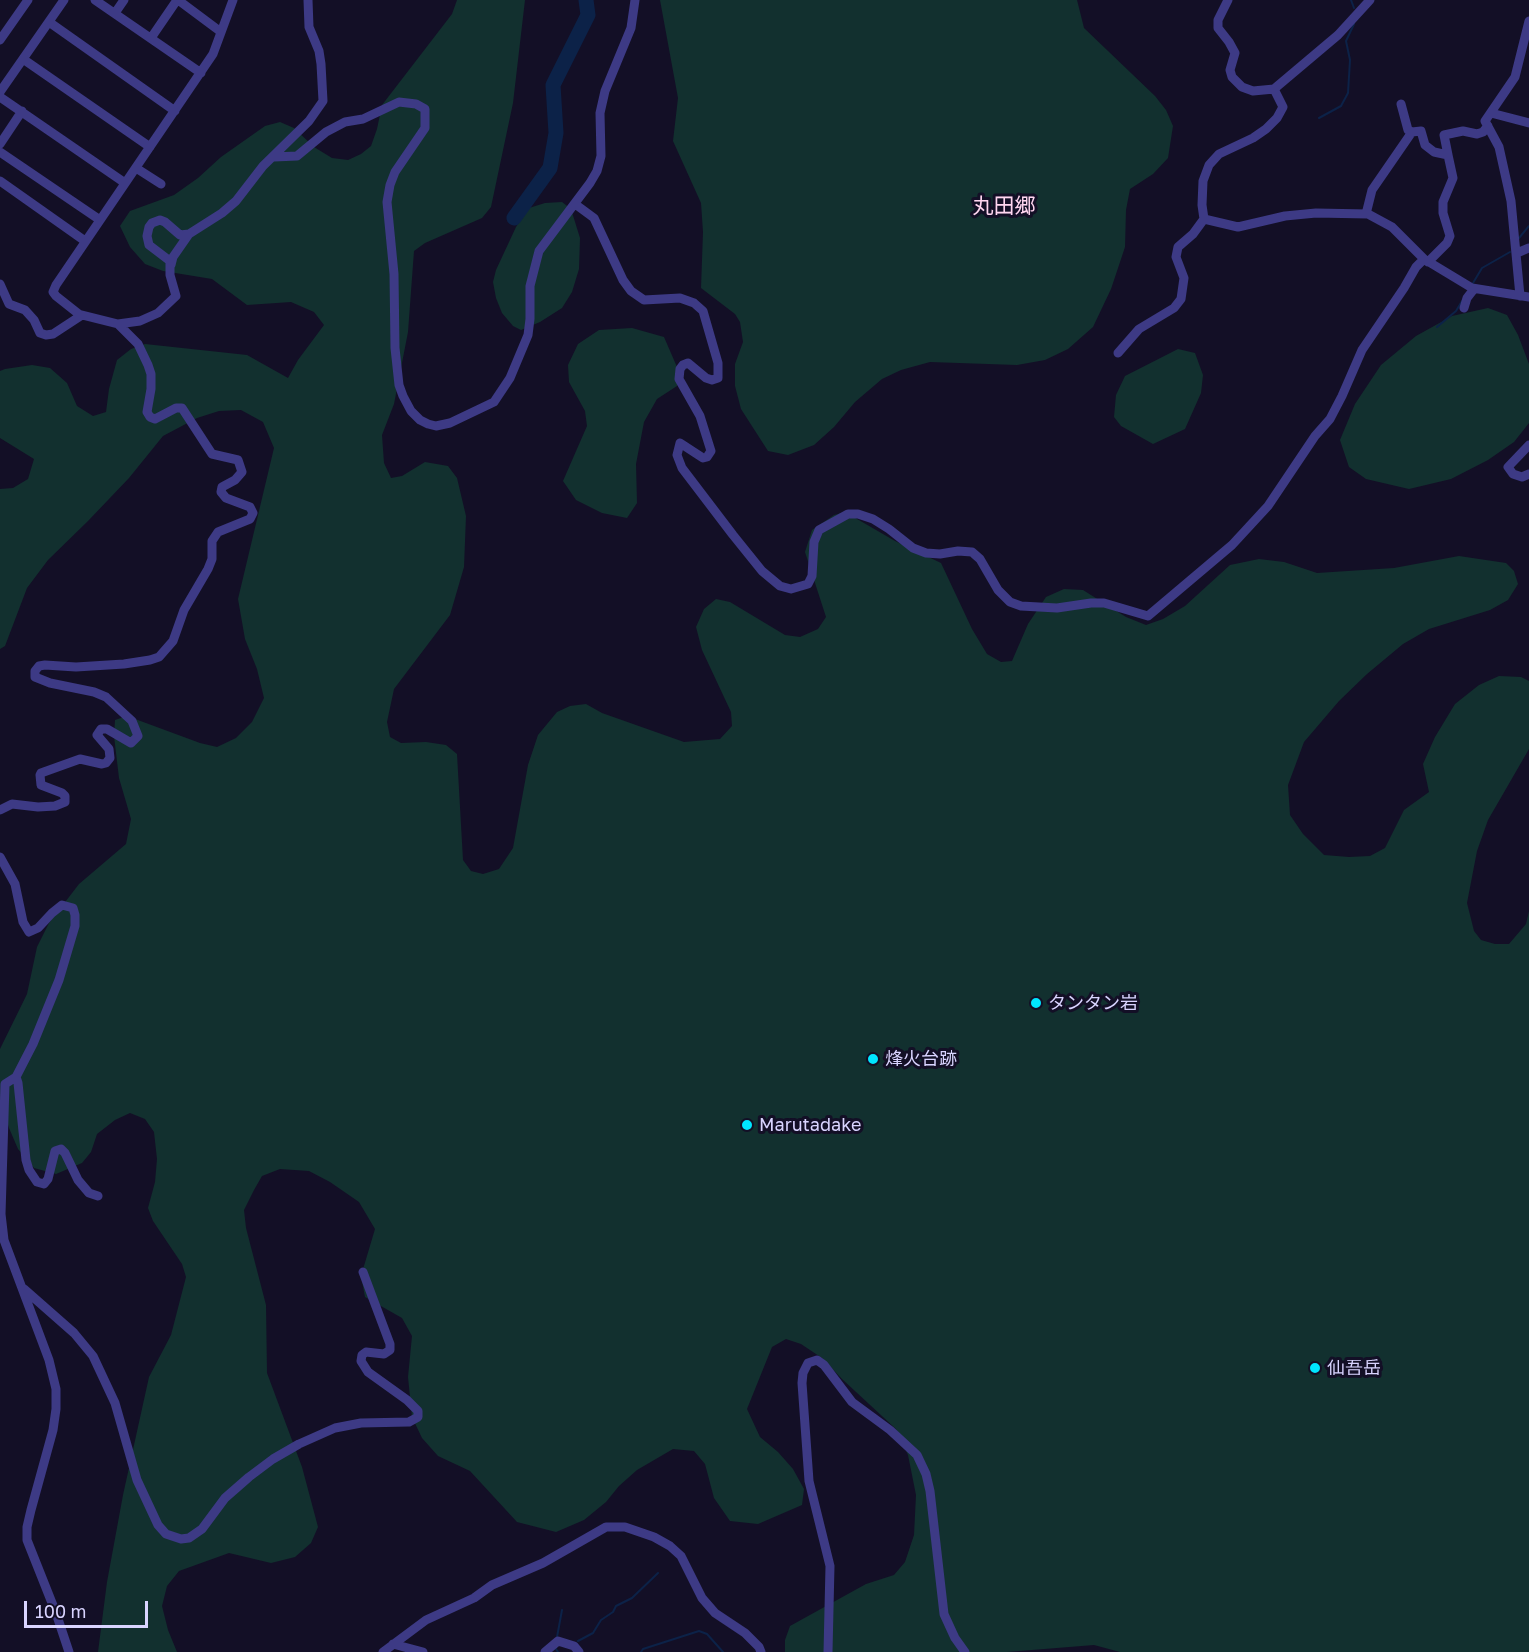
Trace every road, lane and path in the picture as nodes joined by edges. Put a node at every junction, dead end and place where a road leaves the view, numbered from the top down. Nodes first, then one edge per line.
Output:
1 (28, 0) edge
2 (64, 0) edge
3 (96, 0) edge
4 (124, 0) edge
5 (178, 0) edge
6 (233, 0) edge
7 (308, 0) edge
8 (635, 0) edge
9 (1228, 0) edge
10 (1370, 0) edge
11 (115, 13) junction
12 (1529, 21) edge
13 (49, 22) junction
14 (221, 32) junction
15 (151, 38) junction
16 (0, 40) edge
17 (23, 59) junction
18 (201, 73) junction
19 (1274, 89) junction
20 (0, 92) edge
21 (0, 97) edge
22 (1401, 104) dead end
23 (22, 111) junction
24 (176, 111) junction
25 (1491, 113) junction
26 (1529, 123) edge
27 (1488, 126) junction
28 (1412, 132) junction
29 (0, 144) edge
30 (150, 147) junction
31 (0, 152) edge
32 (1448, 155) junction
33 (274, 157) junction
34 (136, 168) junction
35 (0, 181) edge
36 (125, 183) junction
37 (160, 184) dead end
38 (575, 204) junction
39 (1366, 214) junction
40 (1204, 219) junction
41 (100, 220) junction
42 (189, 234) junction
43 (85, 241) junction
44 (1529, 248) edge
45 (1517, 253) junction
46 (1426, 261) junction
47 (171, 265) junction
48 (0, 284) edge
49 (1472, 287) junction
50 (1525, 296) edge
51 (1464, 308) dead end
52 (80, 315) junction
53 (118, 324) junction
54 (1118, 352) dead end
55 (1529, 445) edge
56 (1529, 474) edge
57 (0, 810) edge
58 (0, 856) edge
59 (16, 1077) junction
60 (98, 1197) dead end
61 (363, 1272) dead end
62 (22, 1288) junction
63 (393, 1644) junction
64 (69, 1652) edge
65 (383, 1652) edge
66 (423, 1652) edge
67 (545, 1652) edge
68 (579, 1652) edge
69 (761, 1652) edge
70 (828, 1652) edge
71 (965, 1652) edge

1 - 16 street
2 - 13 street
3 - 11 street
4 - 11 street
5 - 14 street
5 - 15 street
6 - 14 street
7 - 33 street
8 - 38 street
9 - 19 street
10 - 19 street
11 - 15 street
12 - 25 street
13 - 17 street
13 - 24 street
14 - 18 street
15 - 18 street
17 - 20 street
17 - 30 street
18 - 24 street
19 - 40 street
21 - 23 street
22 - 28 street
23 - 29 street
23 - 36 street
24 - 30 street
25 - 26 street
25 - 27 street
27 - 32 street
27 - 45 street
28 - 32 street
28 - 39 street
30 - 34 street
31 - 41 street
32 - 46 street
33 - 38 street
33 - 42 street
34 - 36 street
34 - 37 street
35 - 43 street
36 - 41 street
38 - 46 street
39 - 40 street
39 - 46 street
40 - 54 street
41 - 43 street
42 - 47 street
42 - 47 street
43 - 52 street
44 - 45 street
45 - 50 street
46 - 49 street
47 - 53 street
48 - 52 street
49 - 50 street
49 - 51 street
52 - 53 street
53 - 57 street
55 - 56 street
58 - 59 street
59 - 60 street
59 - 62 street
61 - 62 street
62 - 64 street
63 - 65 street
63 - 66 street
63 - 69 street
67 - 68 street
70 - 71 street

